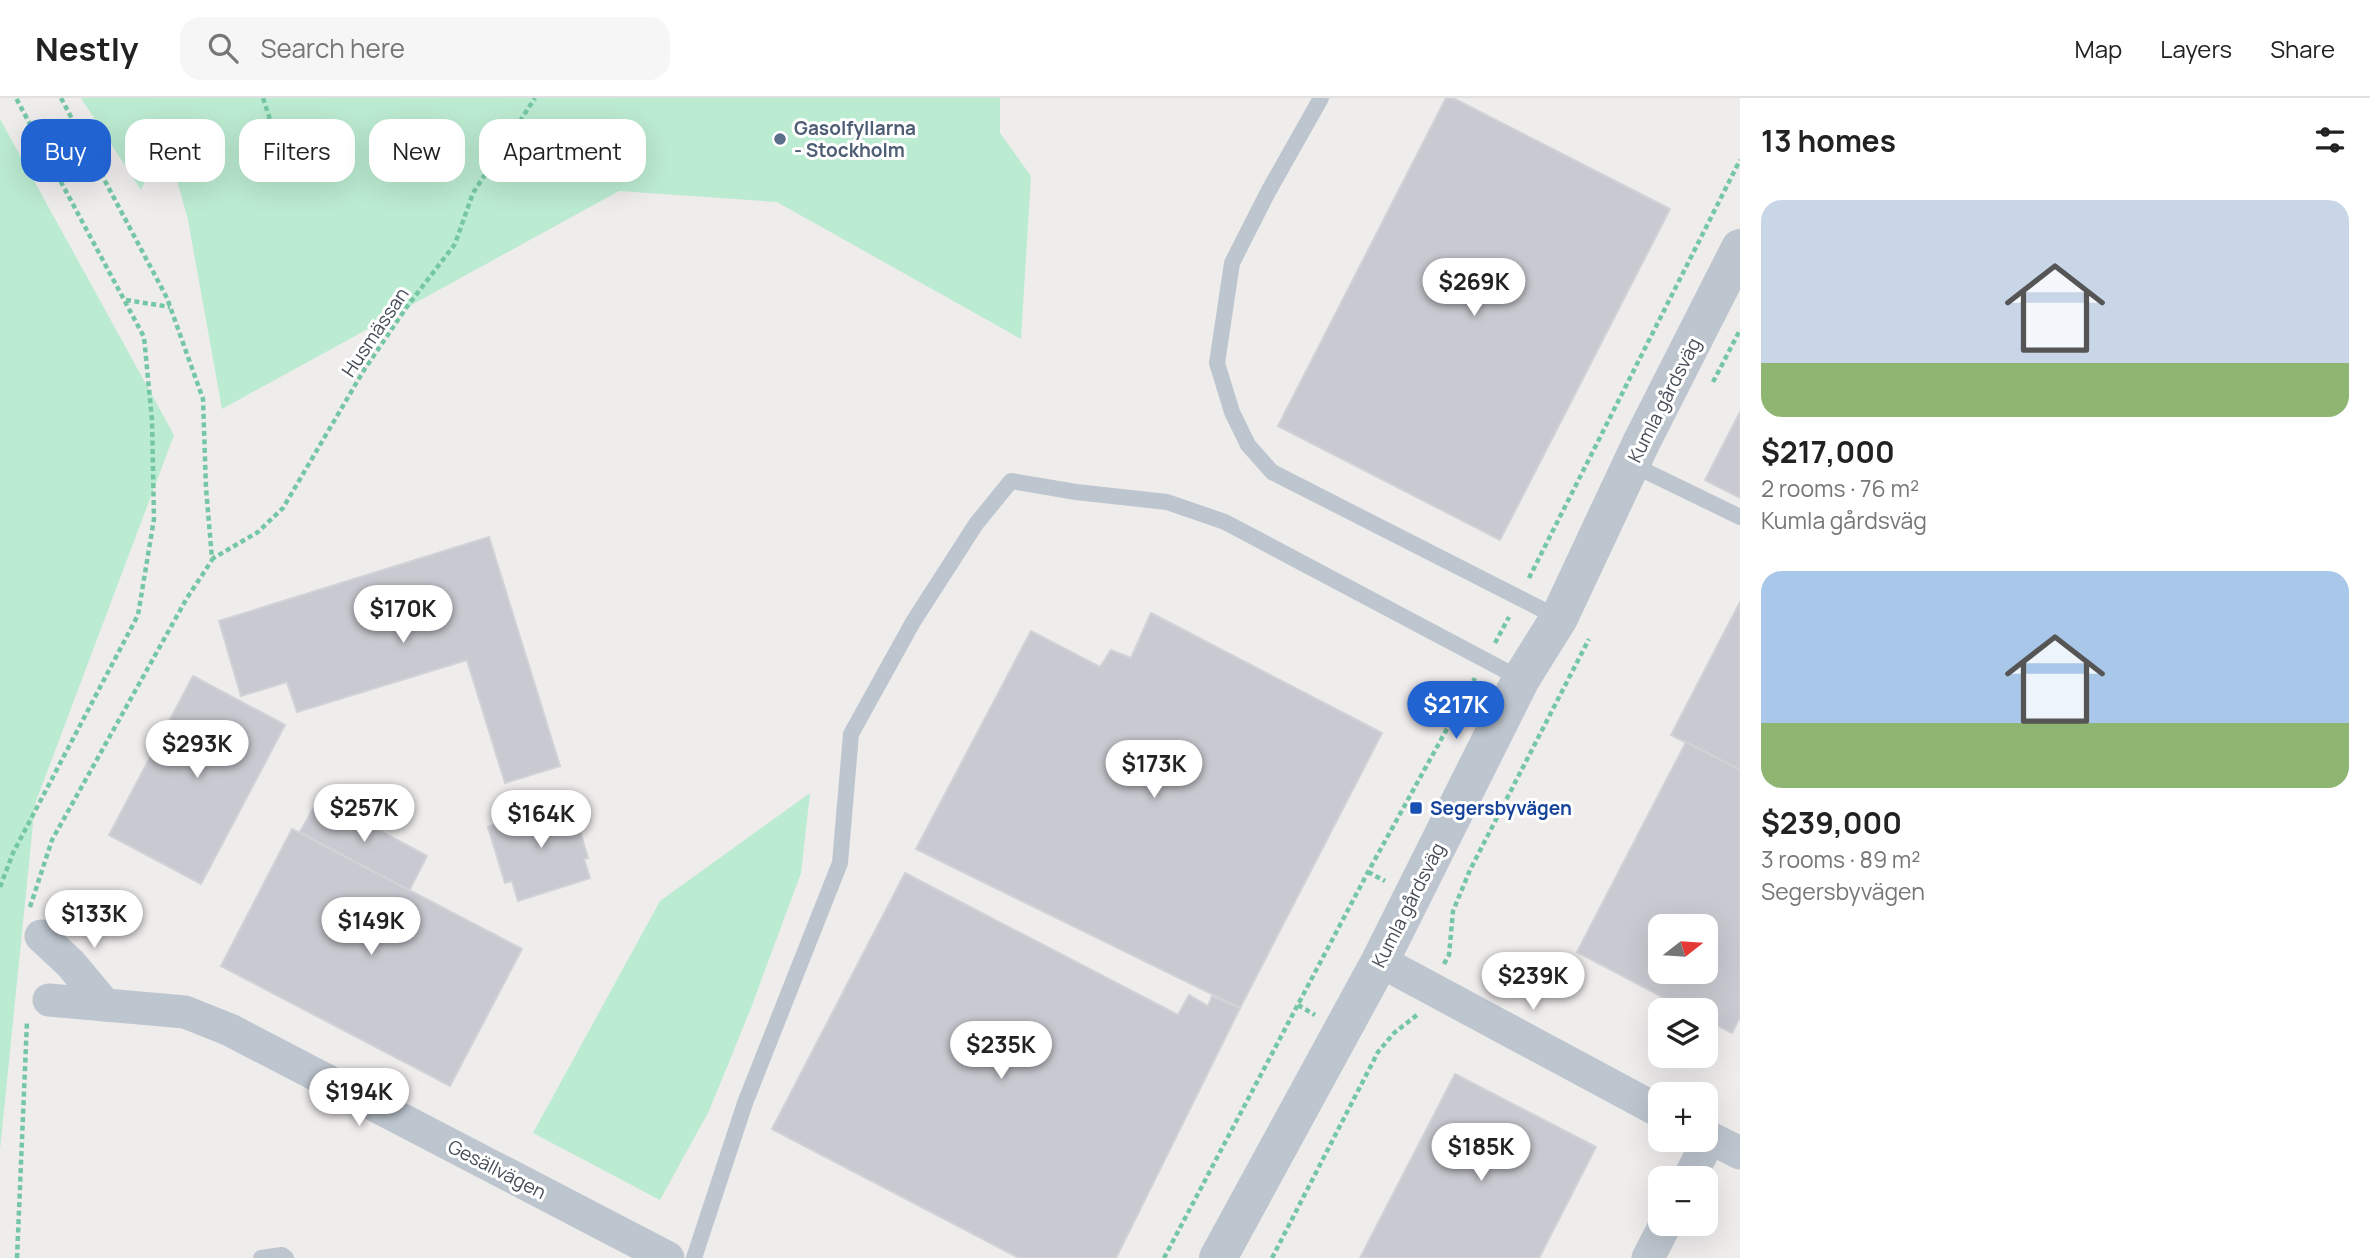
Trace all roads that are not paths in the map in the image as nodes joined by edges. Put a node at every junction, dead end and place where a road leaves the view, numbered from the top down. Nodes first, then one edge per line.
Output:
1 (1321, 98) edge
2 (1740, 248) edge
3 (1631, 464) junction
4 (1740, 517) edge
5 (1559, 618) junction
6 (1521, 680) junction
7 (34, 921) road end
8 (1380, 961) junction
9 (105, 1005) junction
10 (38, 1008) road end
11 (1648, 1105) edge
12 (1718, 1142) edge
13 (1740, 1153) edge
14 (1659, 1236) edge
15 (261, 1258) edge
16 (286, 1258) edge
17 (668, 1258) edge
18 (694, 1258) edge
19 (1218, 1258) edge
20 (1648, 1258) edge

1 - 5 lane
2 - 3 street, Kumla gårdsväg
3 - 4 lane
3 - 5 street, Kumla gårdsväg
5 - 6 street, Kumla gårdsväg
6 - 8 street, Kumla gårdsväg
6 - 18 lane
7 - 9 street
8 - 11 street
8 - 19 street, Kumla gårdsväg
9 - 10 street, Gesällvägen
9 - 17 street, Gesällvägen
12 - 13 street
14 - 20 street
15 - 16 lane

